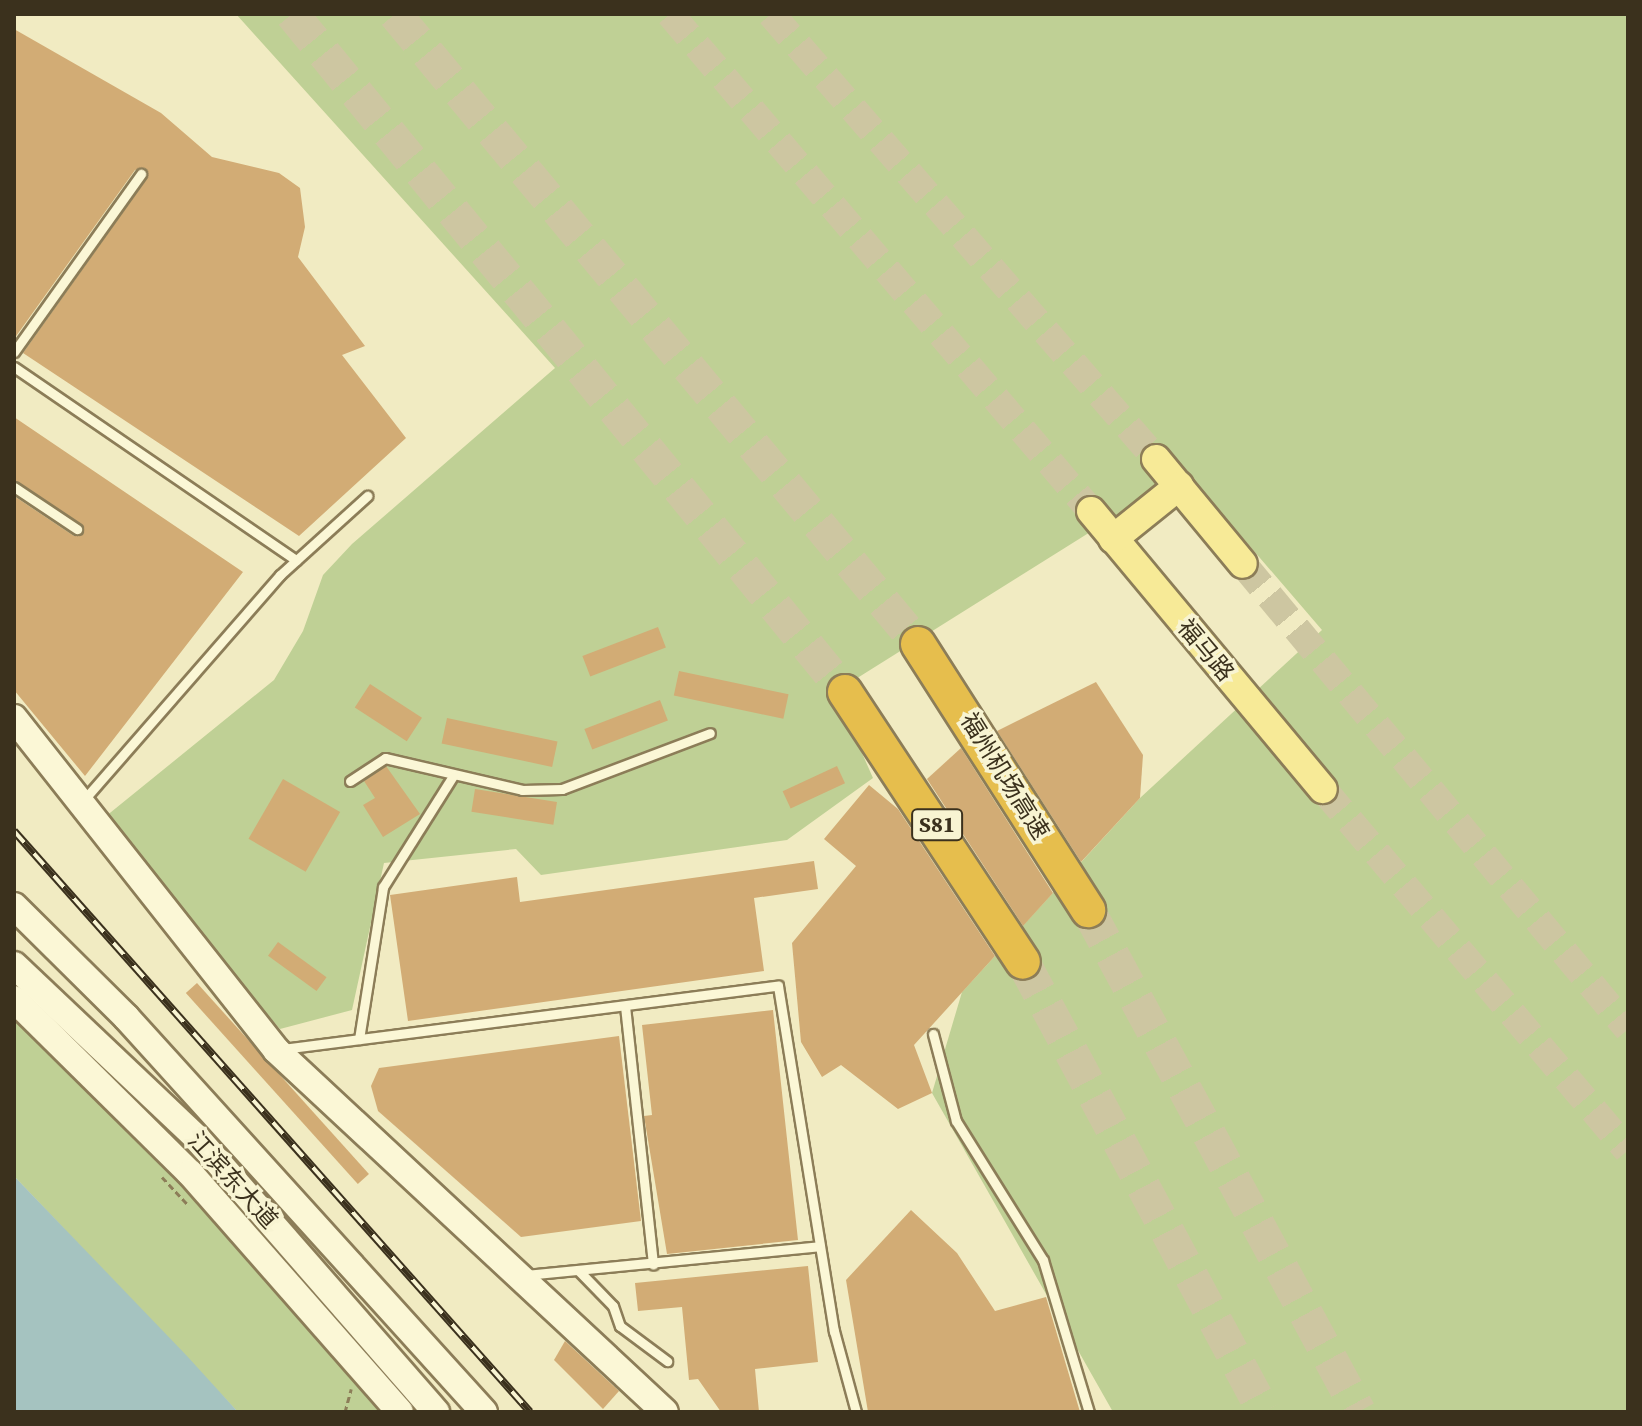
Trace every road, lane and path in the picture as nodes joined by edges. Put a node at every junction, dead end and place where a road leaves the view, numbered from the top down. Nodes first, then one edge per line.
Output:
1 (141, 174) dead end
2 (14, 352) edge
3 (14, 367) edge
4 (1156, 459) tunnel mouth
5 (1179, 486) junction
6 (14, 487) edge
7 (367, 496) dead end
8 (1091, 511) tunnel mouth
9 (77, 529) dead end
10 (1113, 539) junction
11 (296, 560) junction
12 (1243, 564) tunnel mouth
13 (918, 644) tunnel mouth
14 (845, 692) tunnel mouth
15 (14, 718) edge
16 (710, 733) dead end
17 (453, 776) junction
18 (350, 781) dead end
19 (1323, 789) tunnel mouth
20 (82, 802) junction
21 (14, 906) edge
22 (1088, 910) tunnel mouth
23 (1023, 962) tunnel mouth
24 (14, 965) edge
25 (14, 999) edge
26 (625, 1006) junction
27 (933, 1034) dead end
28 (359, 1039) junction
29 (276, 1050) junction
30 (161, 1175) dead end
31 (193, 1210) dead end
32 (820, 1246) junction
33 (653, 1264) junction
34 (578, 1270) junction
35 (512, 1276) junction
36 (667, 1361) dead end
37 (359, 1394) dead end
38 (345, 1412) edge
39 (400, 1412) edge
40 (436, 1412) edge
41 (484, 1412) edge
42 (665, 1412) edge
43 (856, 1412) edge
44 (1089, 1412) edge

1 - 2 lane
3 - 11 lane
4 - 5 main road
5 - 10 main road
5 - 12 main road
6 - 9 lane
7 - 11 lane
8 - 10 main road, 福马路
10 - 19 main road, 福马路
11 - 20 lane
13 - 22 highway, 福州机场高速
14 - 23 highway, S81
15 - 20 street
16 - 17 lane
17 - 18 lane
17 - 28 lane
20 - 29 street
21 - 41 street
24 - 40 street, 江滨东大道
25 - 39 street
26 - 28 lane
26 - 32 lane
26 - 33 lane
27 - 44 lane
28 - 29 lane
29 - 35 street
30 - 31 path
32 - 33 lane
32 - 43 lane
33 - 34 lane
34 - 35 lane
34 - 36 lane
35 - 42 street
37 - 38 path

